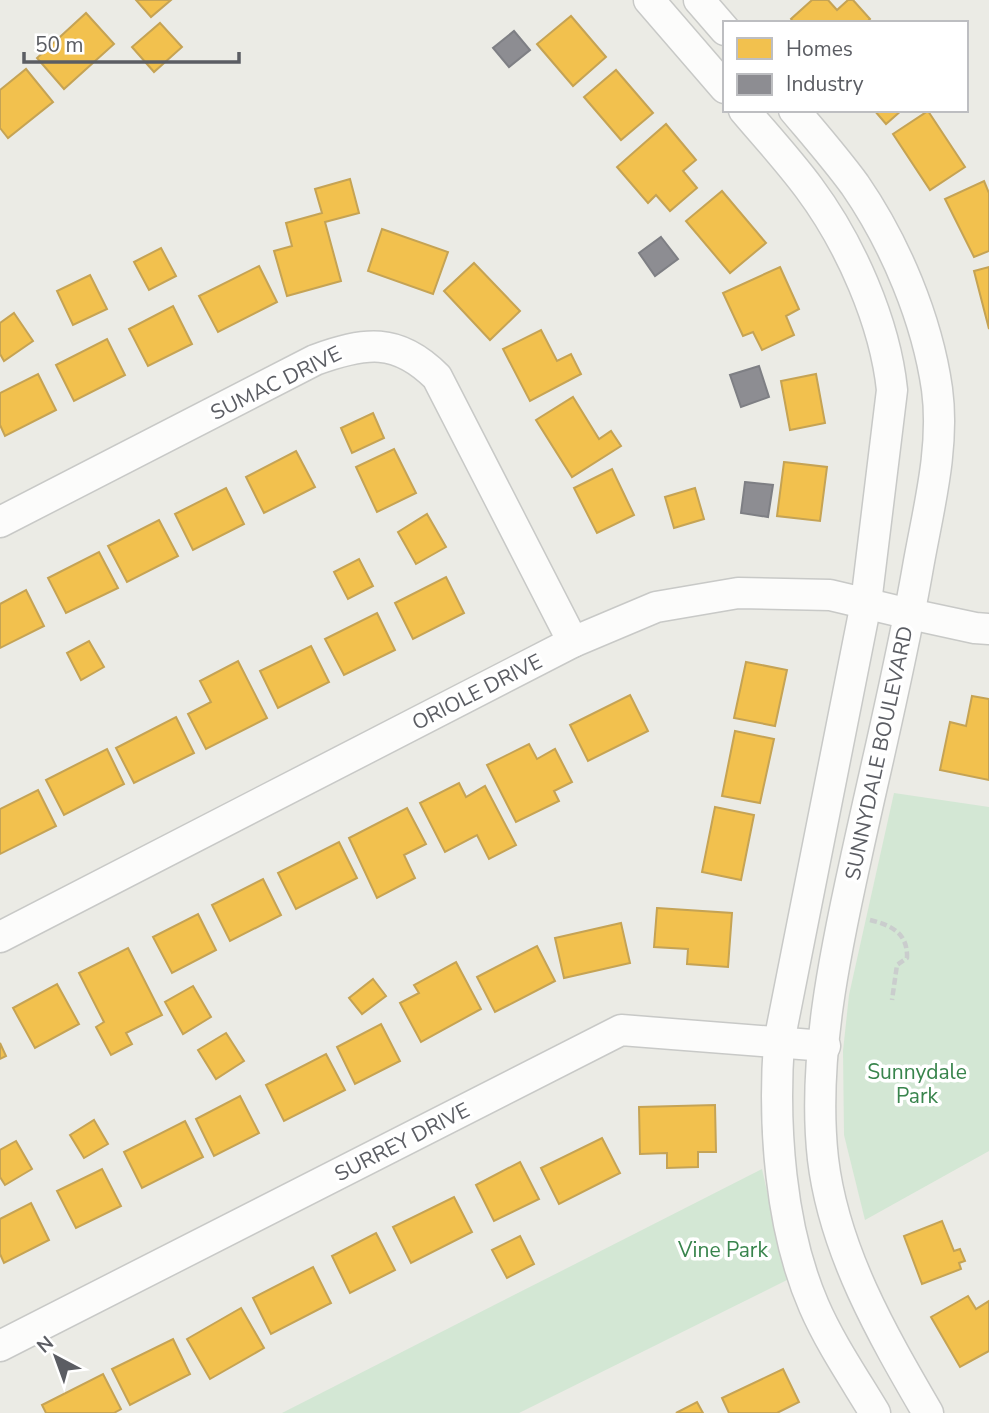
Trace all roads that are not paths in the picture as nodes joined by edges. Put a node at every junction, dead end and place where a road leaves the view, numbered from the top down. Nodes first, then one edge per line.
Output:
1 (649, 0) edge
2 (699, 0) edge
3 (723, 28) edge
4 (723, 86) edge
5 (746, 112) edge
6 (796, 112) edge
7 (0, 522) edge
8 (866, 603) junction
9 (910, 614) junction
10 (989, 628) edge
11 (573, 642) junction
12 (0, 937) edge
13 (779, 1042) junction
14 (825, 1046) junction
15 (0, 1346) edge
16 (922, 1411) edge
17 (874, 1413) edge

1 - 4 street
2 - 3 street
5 - 8 street, SUNNYDALE BOULEVARD
6 - 9 street, SUNNYDALE BOULEVARD
7 - 11 street, SUMAC DRIVE
8 - 9 street, ORIOLE DRIVE
8 - 11 street, ORIOLE DRIVE
8 - 13 street, SUNNYDALE BOULEVARD
9 - 10 street, ORIOLE DRIVE
9 - 14 street, SUNNYDALE BOULEVARD
11 - 12 street, ORIOLE DRIVE
13 - 14 street, SURREY DRIVE
13 - 15 street, SURREY DRIVE
13 - 17 street, SUNNYDALE BOULEVARD
14 - 16 street, SUNNYDALE BOULEVARD

